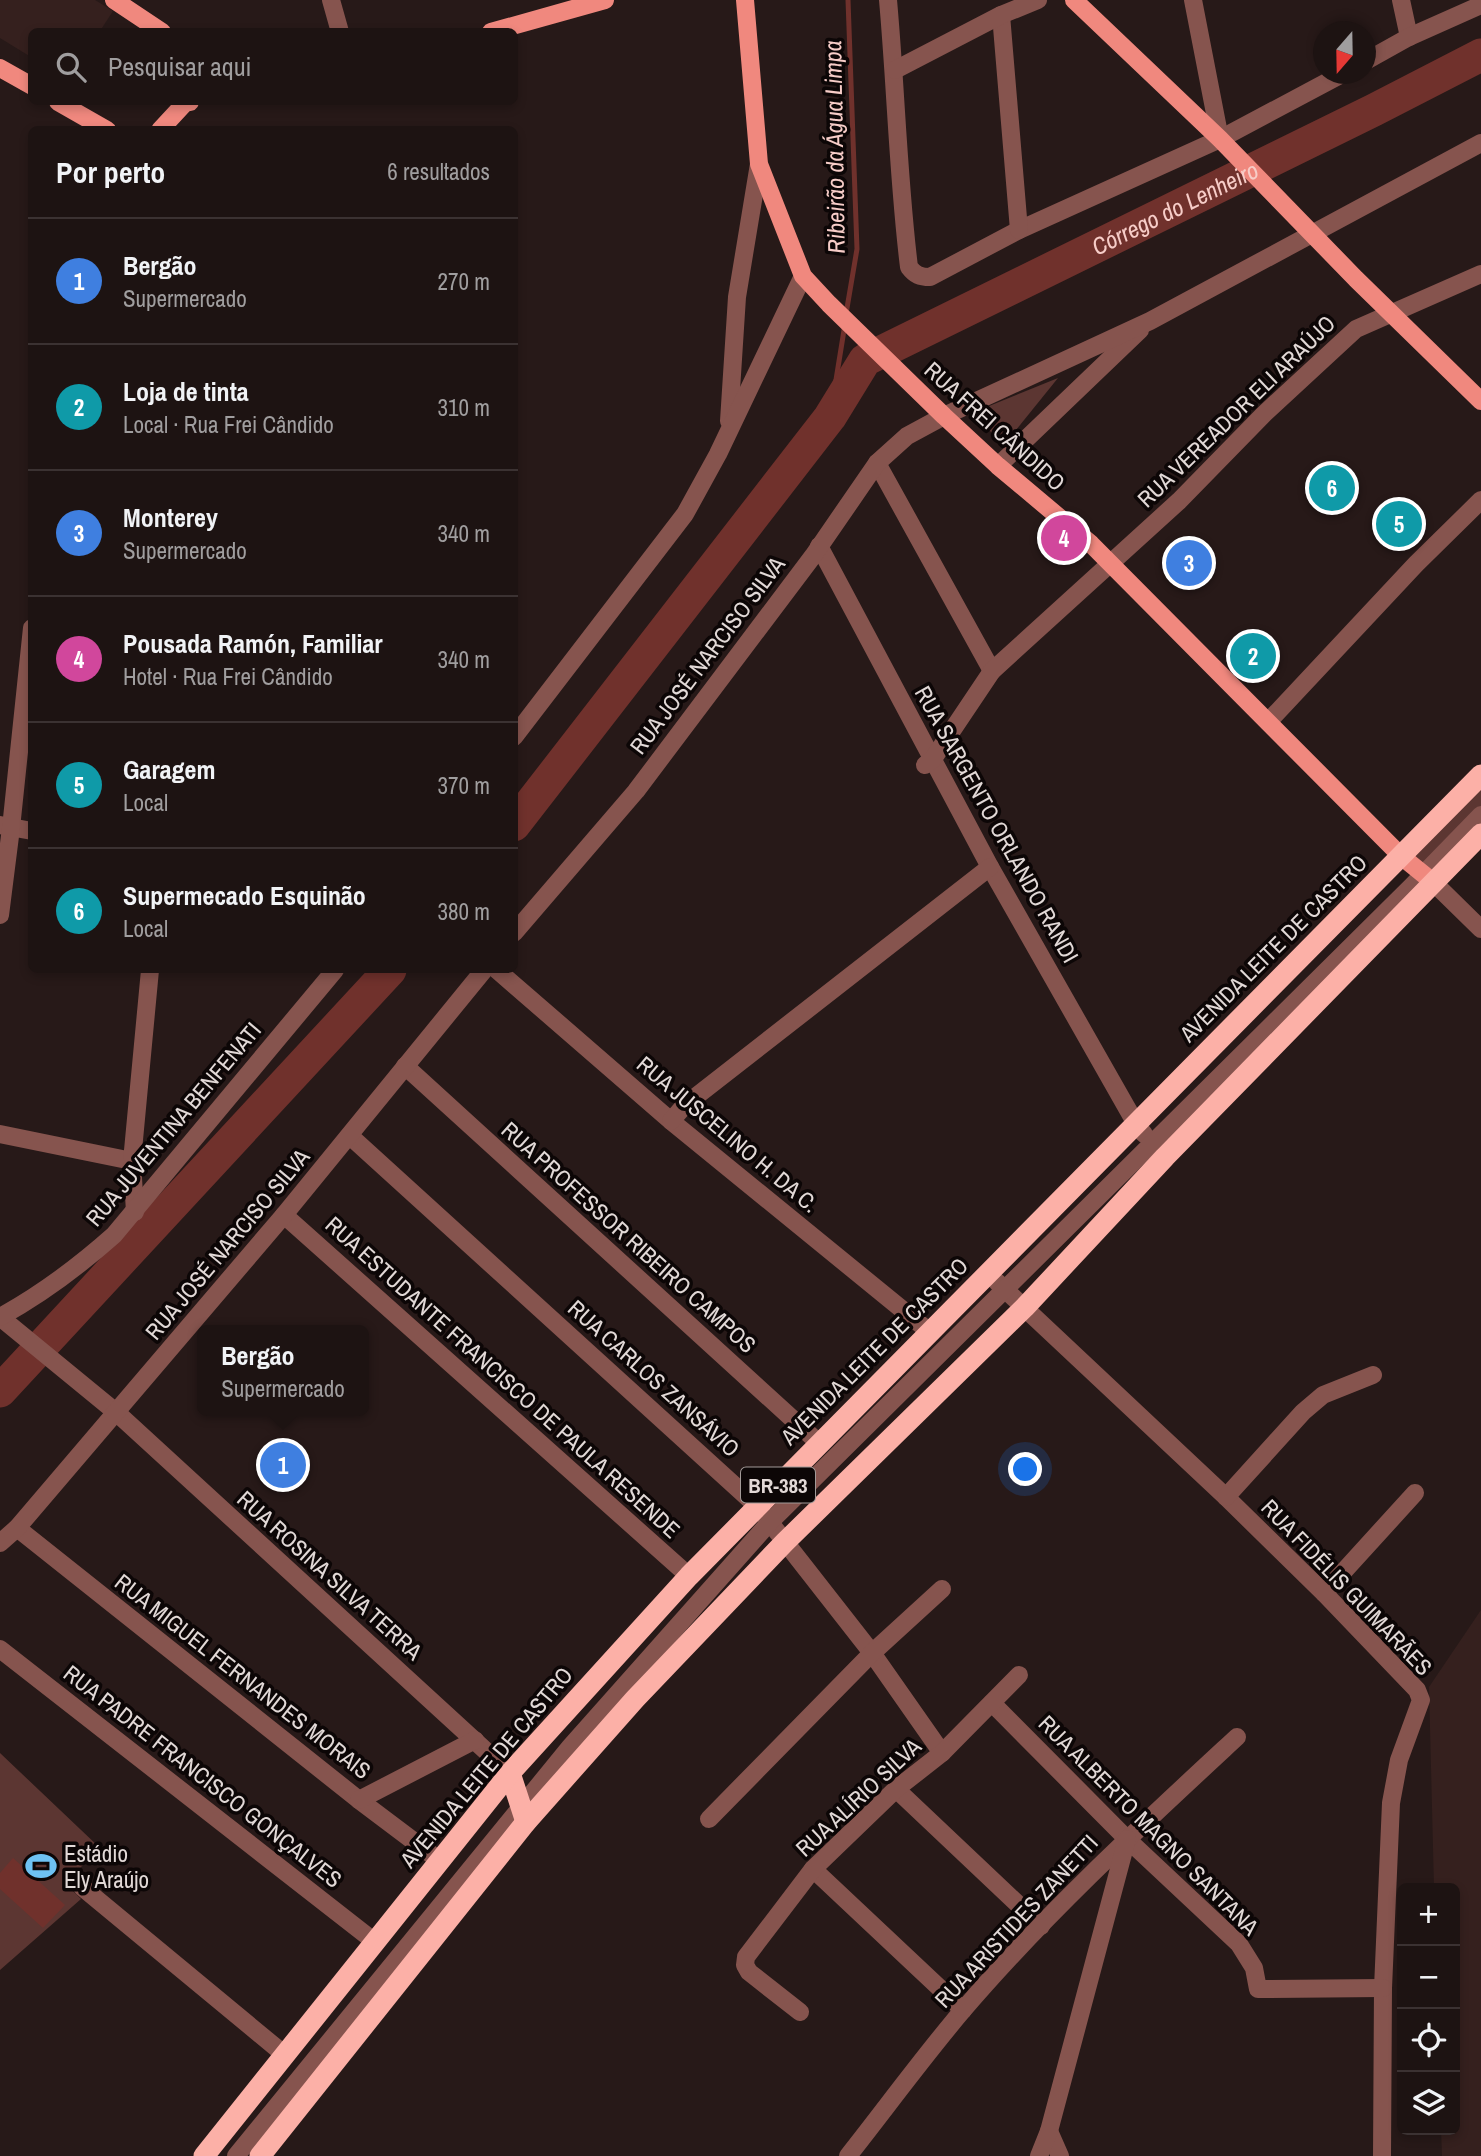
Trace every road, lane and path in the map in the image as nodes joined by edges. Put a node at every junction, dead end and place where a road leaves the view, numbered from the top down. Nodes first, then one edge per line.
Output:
1 (114, 0) edge
2 (331, 0) edge
3 (605, 0) edge
4 (745, 0) edge
5 (888, 0) edge
6 (1038, 0) edge
7 (1074, 0) edge
8 (1193, 0) edge
9 (1401, 0) edge
10 (1481, 5) edge
11 (1001, 15) junction
12 (156, 28) edge
13 (339, 28) edge
14 (505, 28) edge
15 (1409, 37) junction
16 (1376, 55) edge
17 (0, 68) edge
18 (895, 70) junction
19 (28, 84) edge
20 (1326, 84) edge
21 (63, 105) edge
22 (184, 105) edge
23 (100, 126) edge
24 (164, 126) edge
25 (1481, 143) edge
26 (1226, 146) junction
27 (759, 164) junction
28 (1019, 230) junction
29 (1311, 233) junction
30 (1481, 274) edge
31 (803, 276) junction
32 (1391, 313) junction
33 (1150, 321) junction
34 (1481, 401) edge
35 (944, 416) junction
36 (729, 431) junction
37 (877, 463) junction
38 (998, 466) junction
39 (1481, 500) edge
40 (816, 551) junction
41 (1110, 563) junction
42 (28, 658) edge
43 (992, 671) junction
44 (1268, 722) junction
45 (518, 732) edge
46 (929, 762) junction
47 (1481, 775) edge
48 (1481, 815) edge
49 (6, 826) edge
50 (28, 830) edge
51 (1481, 834) edge
52 (1401, 856) junction
53 (987, 870) junction
54 (1428, 879) junction
55 (0, 915) edge
56 (518, 928) edge
57 (1481, 929) edge
58 (150, 973) edge
59 (333, 973) edge
60 (482, 973) edge
61 (500, 973) edge
62 (405, 1066) junction
63 (671, 1121) junction
64 (1132, 1127) junction
65 (0, 1134) edge
66 (350, 1136) junction
67 (1155, 1154) junction
68 (132, 1161) junction
69 (135, 1212) junction
70 (284, 1215) junction
71 (989, 1273) junction
72 (1005, 1290) junction
73 (1025, 1307) junction
74 (0, 1317) edge
75 (931, 1333) junction
76 (1373, 1375) dead end
77 (117, 1413) junction
78 (820, 1444) junction
79 (1415, 1493) dead end
80 (1226, 1497) junction
81 (763, 1514) junction
82 (17, 1528) junction
83 (785, 1542) junction
84 (0, 1543) edge
85 (689, 1576) junction
86 (942, 1588) dead end
87 (1324, 1593) junction
88 (0, 1650) edge
89 (872, 1653) junction
90 (1019, 1675) dead end
91 (992, 1703) junction
92 (1237, 1737) dead end
93 (475, 1741) junction
94 (942, 1753) junction
95 (510, 1773) junction
96 (896, 1789) junction
97 (359, 1800) junction
98 (523, 1814) junction
99 (709, 1819) dead end
100 (1127, 1839) junction
101 (440, 1861) junction
102 (813, 1869) junction
103 (82, 1887) dead end
104 (1041, 1926) junction
105 (375, 1942) junction
106 (1383, 1988) junction
107 (963, 2010) junction
108 (800, 2012) dead end
109 (285, 2055) junction
110 (1049, 2132) junction
111 (204, 2156) edge
112 (236, 2156) edge
113 (260, 2156) edge
114 (848, 2156) edge
115 (1039, 2156) edge
116 (1060, 2156) edge
117 (1381, 2156) edge

1 - 12 main road
2 - 13 street
3 - 14 main road
4 - 27 main road, RUA FREI CÂNDIDO
5 - 18 street
6 - 11 street
7 - 26 main road
8 - 26 street
9 - 15 street
10 - 15 street
11 - 18 street
11 - 28 street
15 - 16 street
17 - 19 main road
18 - 28 street
20 - 26 street
21 - 23 main road
22 - 24 main road
25 - 29 street
26 - 28 street
26 - 29 main road
27 - 31 main road, RUA FREI CÂNDIDO
27 - 36 street
29 - 32 main road
29 - 33 street
30 - 32 street, RUA VEREADOR ELI ARAÚJO
31 - 35 main road, RUA FREI CÂNDIDO
31 - 36 street
32 - 34 main road
32 - 41 street, RUA VEREADOR ELI ARAÚJO
33 - 35 street, RUA JOSÉ NARCISO SILVA
33 - 38 street
35 - 37 street, RUA JOSÉ NARCISO SILVA
35 - 38 main road, RUA FREI CÂNDIDO
36 - 45 street
37 - 40 street, RUA JOSÉ NARCISO SILVA
37 - 43 street
38 - 41 main road, RUA FREI CÂNDIDO
39 - 44 street
40 - 46 street, RUA SARGENTO ORLANDO RANDI
40 - 56 street, RUA JOSÉ NARCISO SILVA
41 - 43 street, RUA VEREADOR ELI ARAÚJO
41 - 44 main road, RUA FREI CÂNDIDO
42 - 49 street
43 - 46 street, RUA VEREADOR ELI ARAÚJO
44 - 52 main road, RUA FREI CÂNDIDO
46 - 53 street, RUA SARGENTO ORLANDO RANDI
47 - 52 highway, AVENIDA LEITE DE CASTRO / BR-383
48 - 54 street
49 - 50 street
49 - 55 street
51 - 54 highway, BR-383
52 - 54 main road, RUA FREI CÂNDIDO
52 - 64 highway, AVENIDA LEITE DE CASTRO / BR-383
53 - 63 street
53 - 64 street, RUA SARGENTO ORLANDO RANDI
54 - 57 street, RUA FREI CÂNDIDO
54 - 67 highway, BR-383
58 - 68 street
59 - 69 street, RUA JUVENTINA BENFENATI
60 - 62 street, RUA JOSÉ NARCISO SILVA
61 - 63 street, RUA JUSCELINO H. DA C.
62 - 66 street, RUA JOSÉ NARCISO SILVA
62 - 78 street, RUA PROFESSOR RIBEIRO CAMPOS
63 - 75 street, RUA JUSCELINO H. DA C.
64 - 67 street, RUA SARGENTO ORLANDO RANDI
64 - 71 highway, AVENIDA LEITE DE CASTRO / BR-383
65 - 68 street
66 - 70 street, RUA JOSÉ NARCISO SILVA
66 - 81 street, RUA CARLOS ZANSÁVIO
67 - 72 street
67 - 73 highway, BR-383
68 - 69 street
69 - 74 street, RUA JUVENTINA BENFENATI
70 - 77 street, RUA JOSÉ NARCISO SILVA
70 - 85 street, RUA ESTUDANTE FRANCISCO DE PAULA RESENDE
71 - 72 street, RUA FIDÉLIS GUIMARÃES
71 - 75 highway, AVENIDA LEITE DE CASTRO / BR-383
72 - 73 street, RUA FIDÉLIS GUIMARÃES
72 - 81 street
73 - 80 street, RUA FIDÉLIS GUIMARÃES
73 - 83 highway, BR-383
74 - 77 street, RUA ROSINA SILVA TERRA
75 - 78 highway, AVENIDA LEITE DE CASTRO / BR-383
76 - 80 street
77 - 82 street, RUA JOSÉ NARCISO SILVA
77 - 93 street, RUA ROSINA SILVA TERRA
78 - 81 highway, AVENIDA LEITE DE CASTRO / BR-383
79 - 87 street
80 - 87 street, RUA FIDÉLIS GUIMARÃES
81 - 83 street, RUA CARLOS ZANSÁVIO
81 - 85 highway, AVENIDA LEITE DE CASTRO / BR-383
81 - 98 street
82 - 84 street, RUA JOSÉ NARCISO SILVA
82 - 97 street, RUA MIGUEL FERNANDES MORAIS
83 - 89 street, RUA CARLOS ZANSÁVIO
83 - 98 highway, BR-383
85 - 95 highway, AVENIDA LEITE DE CASTRO / BR-383
86 - 89 street
87 - 106 street, RUA FIDÉLIS GUIMARÃES
88 - 105 street, RUA PADRE FRANCISCO GONÇALVES
89 - 94 street, RUA CARLOS ZANSÁVIO
89 - 99 street
90 - 91 street, RUA ALÍRIO SILVA
91 - 94 street, RUA ALÍRIO SILVA
91 - 100 street, RUA ALBERTO MAGNO SANTANA
92 - 100 street, RUA ARISTIDES ZANETTI
93 - 95 street, RUA ROSINA SILVA TERRA
93 - 97 street
94 - 96 street, RUA ALÍRIO SILVA
95 - 98 highway
95 - 101 highway, AVENIDA LEITE DE CASTRO / BR-383
96 - 102 street, RUA ALÍRIO SILVA
96 - 104 street
97 - 101 street, RUA MIGUEL FERNANDES MORAIS
98 - 112 street
98 - 113 highway, BR-383
100 - 104 street, RUA ARISTIDES ZANETTI
100 - 106 street, RUA ALBERTO MAGNO SANTANA
100 - 110 street
101 - 105 highway, AVENIDA LEITE DE CASTRO / BR-383
102 - 107 street
102 - 108 street, RUA ALÍRIO SILVA
103 - 109 street
104 - 107 street, RUA ARISTIDES ZANETTI
105 - 109 highway, AVENIDA LEITE DE CASTRO / BR-383
106 - 117 street, RUA FIDÉLIS GUIMARÃES
107 - 114 street, RUA ARISTIDES ZANETTI
109 - 111 highway, AVENIDA LEITE DE CASTRO / BR-383
110 - 115 street
110 - 116 street

